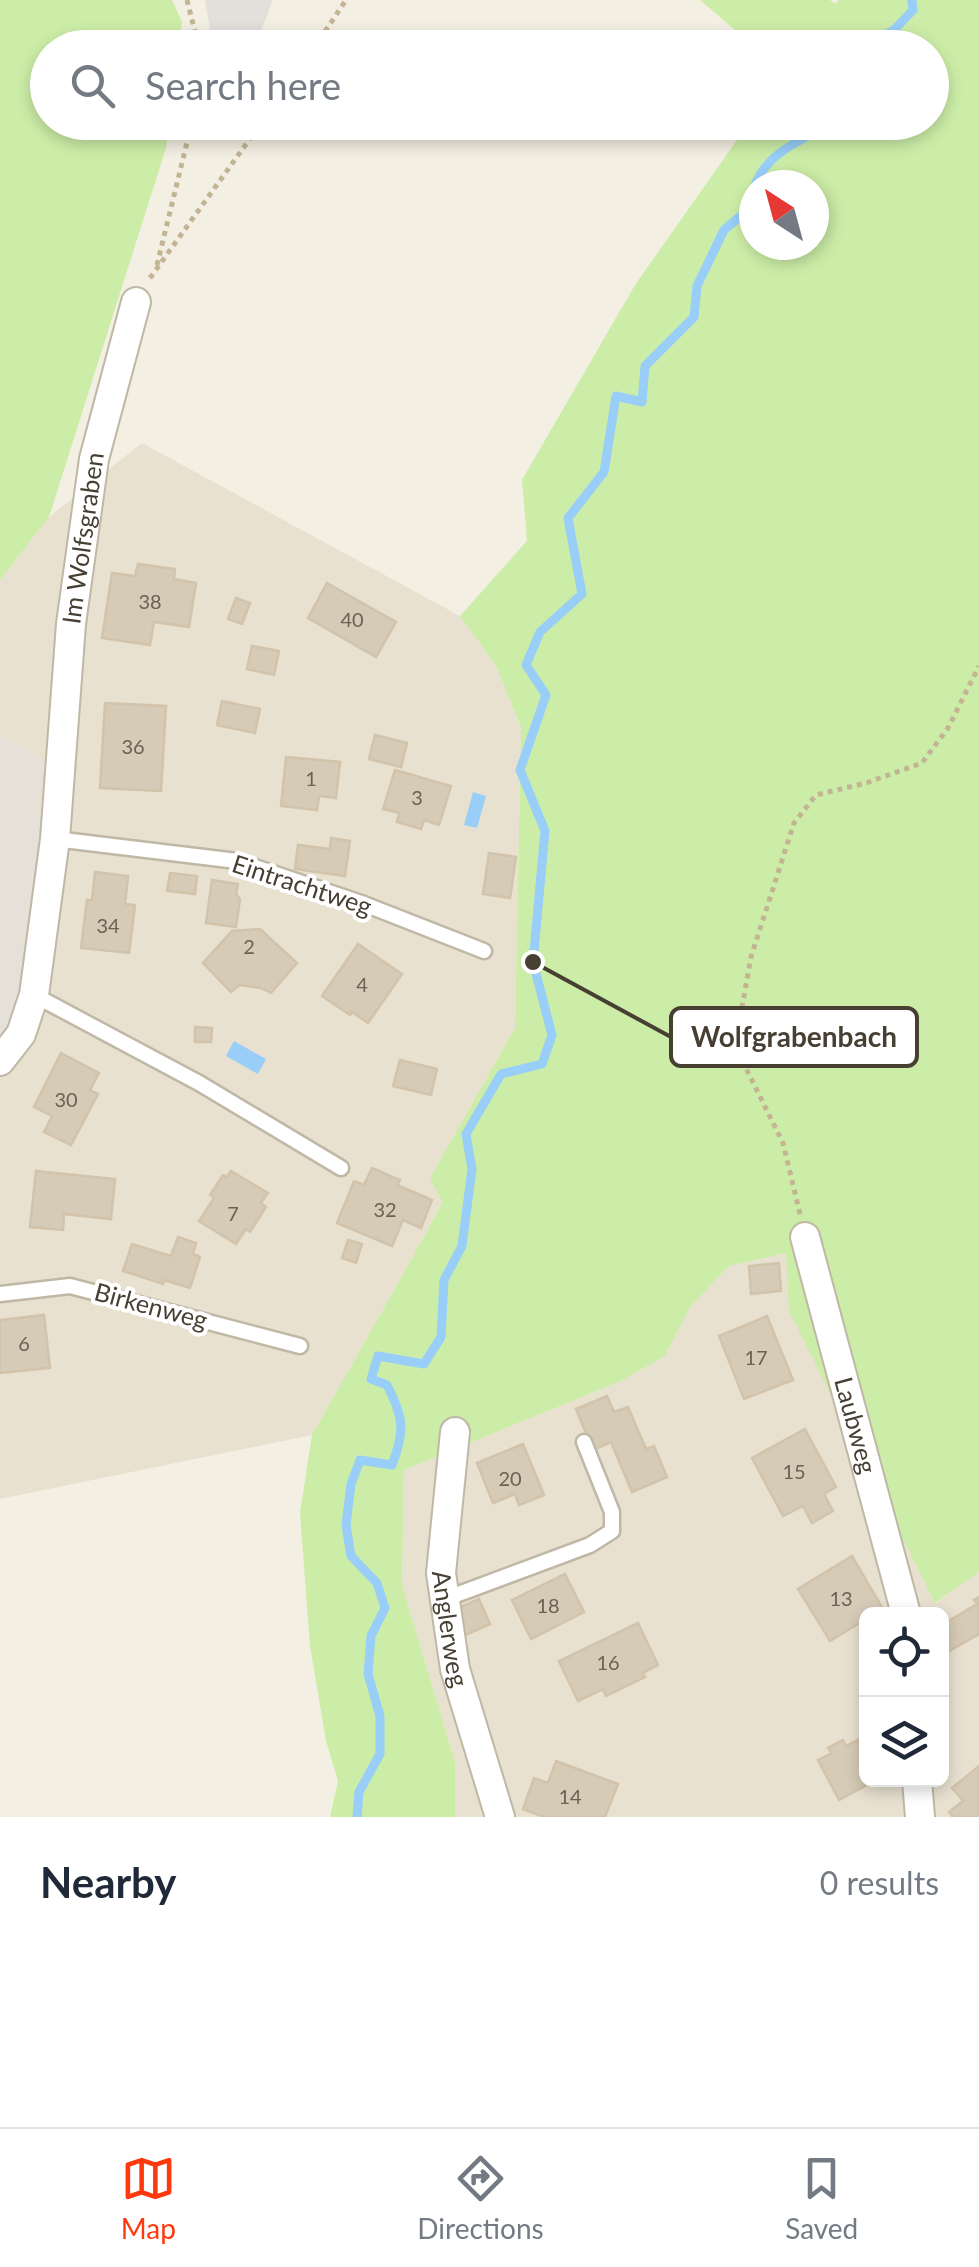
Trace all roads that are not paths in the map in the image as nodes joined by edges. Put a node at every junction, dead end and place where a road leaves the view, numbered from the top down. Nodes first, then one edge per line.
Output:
1 (136, 302) road end
2 (55, 838) junction
3 (484, 951) dead end
4 (34, 995) junction
5 (0, 1061) edge
6 (341, 1168) dead end
7 (805, 1237) road end
8 (0, 1294) edge
9 (300, 1346) dead end
10 (455, 1432) dead end
11 (584, 1442) dead end
12 (445, 1599) junction
13 (904, 1607) edge
14 (918, 1787) edge
15 (500, 1817) edge
16 (920, 1817) edge

1 - 2 street, Im Wolfsgraben
2 - 3 lane, Eintrachtweg
2 - 4 street, Im Wolfsgraben
4 - 5 street, Im Wolfsgraben
4 - 6 lane
7 - 13 street, Laubweg
8 - 9 lane, Birkenweg
10 - 12 street, Anglerweg
11 - 12 lane
12 - 15 street, Anglerweg
14 - 16 street

